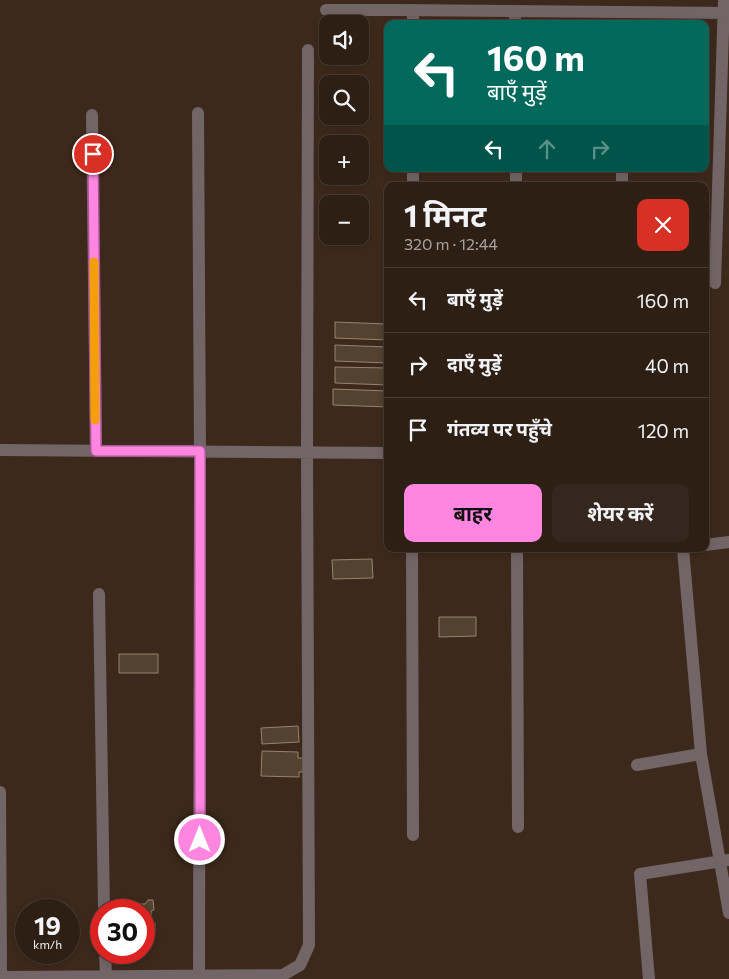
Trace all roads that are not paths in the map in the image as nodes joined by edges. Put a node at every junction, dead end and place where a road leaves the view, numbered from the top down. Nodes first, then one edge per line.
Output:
1 (396, 5) edge
2 (468, 5) edge
3 (556, 6) edge
4 (636, 6) edge
5 (726, 8) edge
6 (326, 10) dead end
7 (413, 10) junction
8 (515, 17) edge
9 (621, 18) edge
10 (413, 20) edge
11 (308, 50) dead end
12 (198, 113) dead end
13 (92, 115) dead end
14 (716, 283) dead end
15 (0, 450) edge
16 (96, 451) junction
17 (200, 451) junction
18 (307, 452) junction
19 (384, 453) edge
20 (729, 542) edge
21 (709, 544) edge
22 (412, 552) edge
23 (517, 552) edge
24 (683, 552) edge
25 (99, 594) dead end
26 (701, 754) junction
27 (637, 765) dead end
28 (0, 792) edge
29 (518, 827) dead end
30 (413, 834) dead end
31 (725, 861) edge
32 (104, 899) edge
33 (729, 913) edge
34 (106, 964) edge
35 (106, 976) junction
36 (200, 976) junction
37 (1, 977) edge
38 (649, 979) edge

1 - 6 street
1 - 7 street
2 - 7 street
2 - 8 street
3 - 8 street
3 - 9 street
4 - 5 street
4 - 9 street
5 - 14 street
7 - 10 street
11 - 18 street
12 - 17 street
13 - 16 street
15 - 16 street
16 - 17 street
17 - 18 street
17 - 36 street
18 - 19 street
18 - 36 street
20 - 21 street
22 - 30 street
23 - 29 street
24 - 26 street
25 - 32 street
26 - 27 street
26 - 31 street
28 - 37 street
31 - 33 street
31 - 38 street
34 - 35 street
35 - 36 street
35 - 37 street

